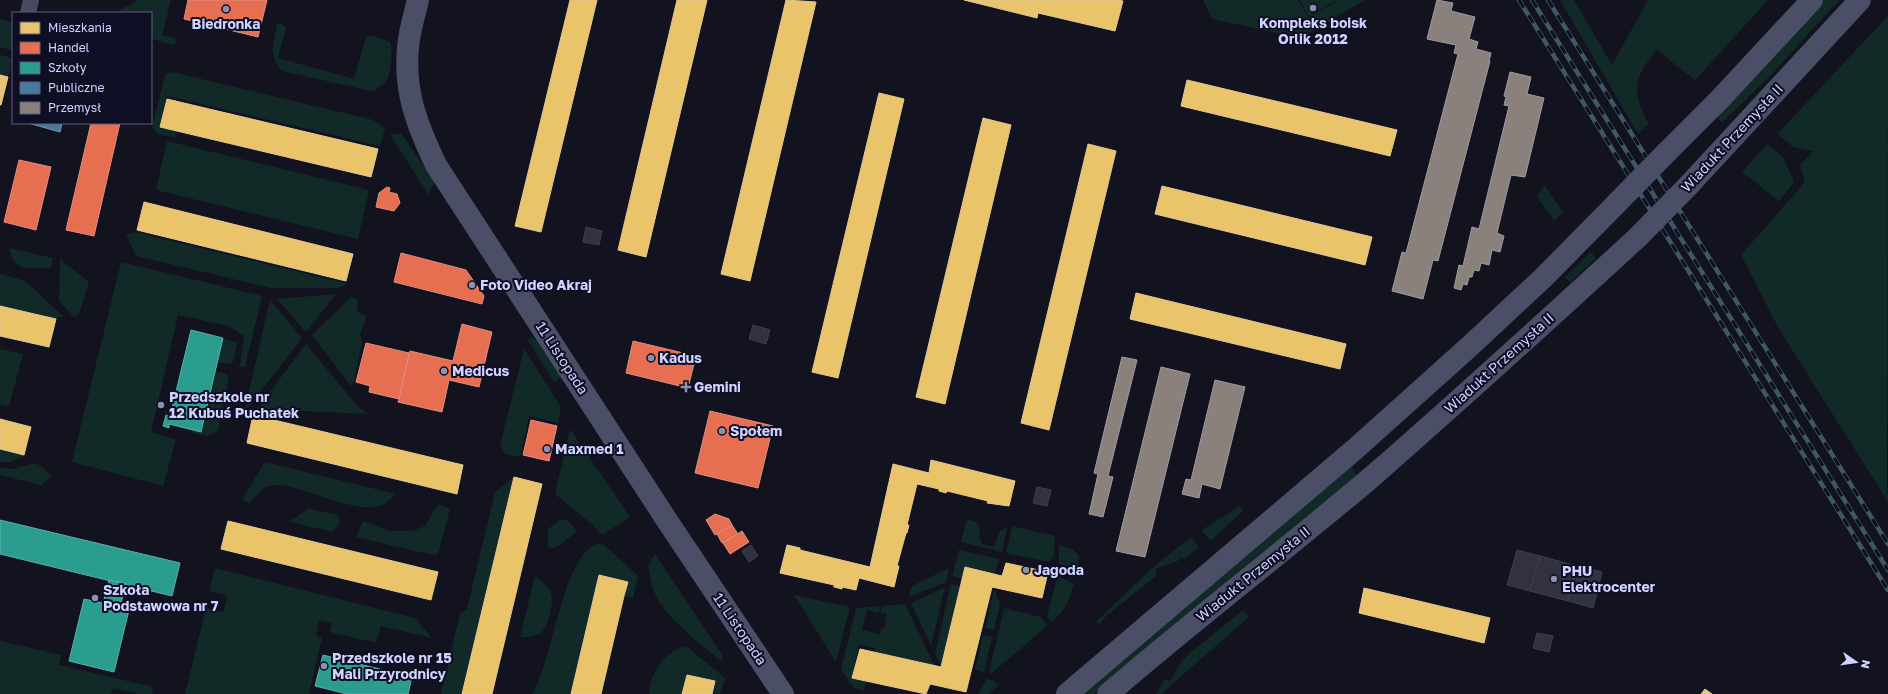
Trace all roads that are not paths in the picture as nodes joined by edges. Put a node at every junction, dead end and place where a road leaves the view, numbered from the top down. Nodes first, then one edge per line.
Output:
1 (31, 0) edge
2 (418, 0) edge
3 (1812, 0) edge
4 (1860, 0) edge
5 (28, 12) edge
6 (783, 694) edge
7 (1067, 694) edge
8 (1108, 694) edge

1 - 5 street
2 - 6 main road, 11 Listopada
3 - 7 main road, Wiadukt Przemysła II, bridge
4 - 8 main road, Wiadukt Przemysła II, bridge

